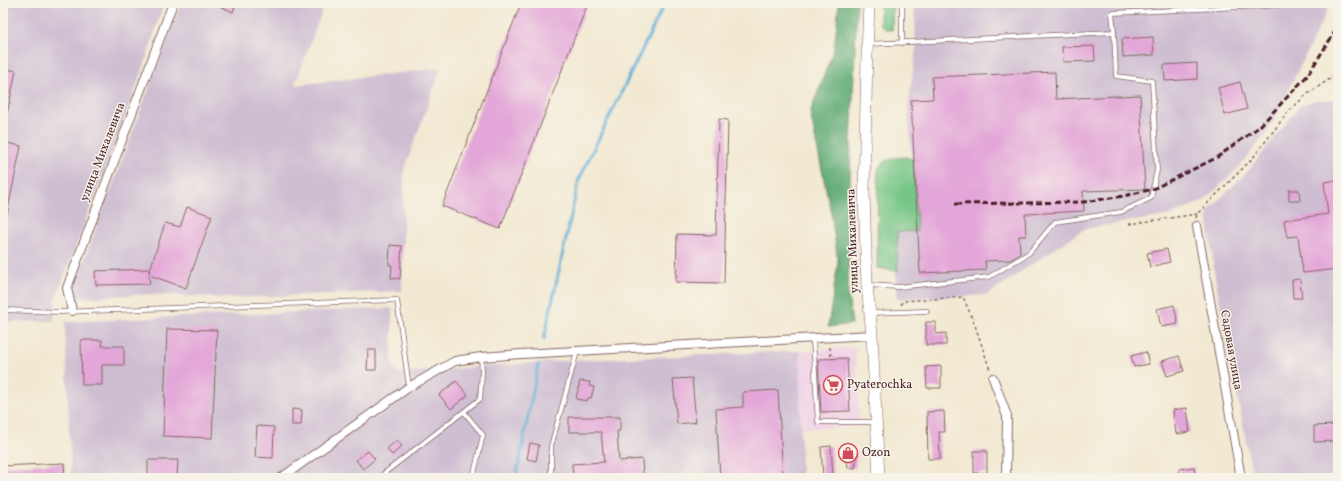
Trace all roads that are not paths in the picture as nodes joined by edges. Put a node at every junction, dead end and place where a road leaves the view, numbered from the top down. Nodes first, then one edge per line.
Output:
1 (173, 3) edge
2 (869, 3) edge
3 (902, 3) edge
4 (1324, 3) edge
5 (1114, 32) junction
6 (902, 43) junction
7 (867, 44) junction
8 (1197, 226) road end
9 (868, 285) junction
10 (3, 310) edge
11 (72, 311) junction
12 (927, 311) dead end
13 (869, 314) junction
14 (872, 335) junction
15 (813, 339) junction
16 (577, 352) junction
17 (481, 357) junction
18 (992, 378) road end
19 (409, 387) junction
20 (464, 412) junction
21 (876, 422) junction
22 (381, 477) edge
23 (281, 478) edge
24 (473, 478) edge
25 (551, 478) edge
26 (879, 478) edge
27 (1006, 478) edge
28 (1241, 478) edge

1 - 11 street, улица Михалевича
2 - 7 street, улица Михалевича
3 - 6 lane
4 - 5 lane
5 - 6 lane
5 - 9 lane
6 - 7 lane
7 - 9 street, улица Михалевича
8 - 28 street, Садовая улица
9 - 13 street, улица Михалевича
10 - 11 lane
11 - 19 lane
12 - 13 lane
13 - 14 street, улица Михалевича
14 - 15 street
14 - 21 street, улица Михалевича
15 - 16 street
15 - 21 lane
16 - 17 street
16 - 25 lane
17 - 19 street
17 - 20 lane
18 - 27 street
19 - 23 street
20 - 22 lane
20 - 24 lane
21 - 26 street, улица Михалевича

